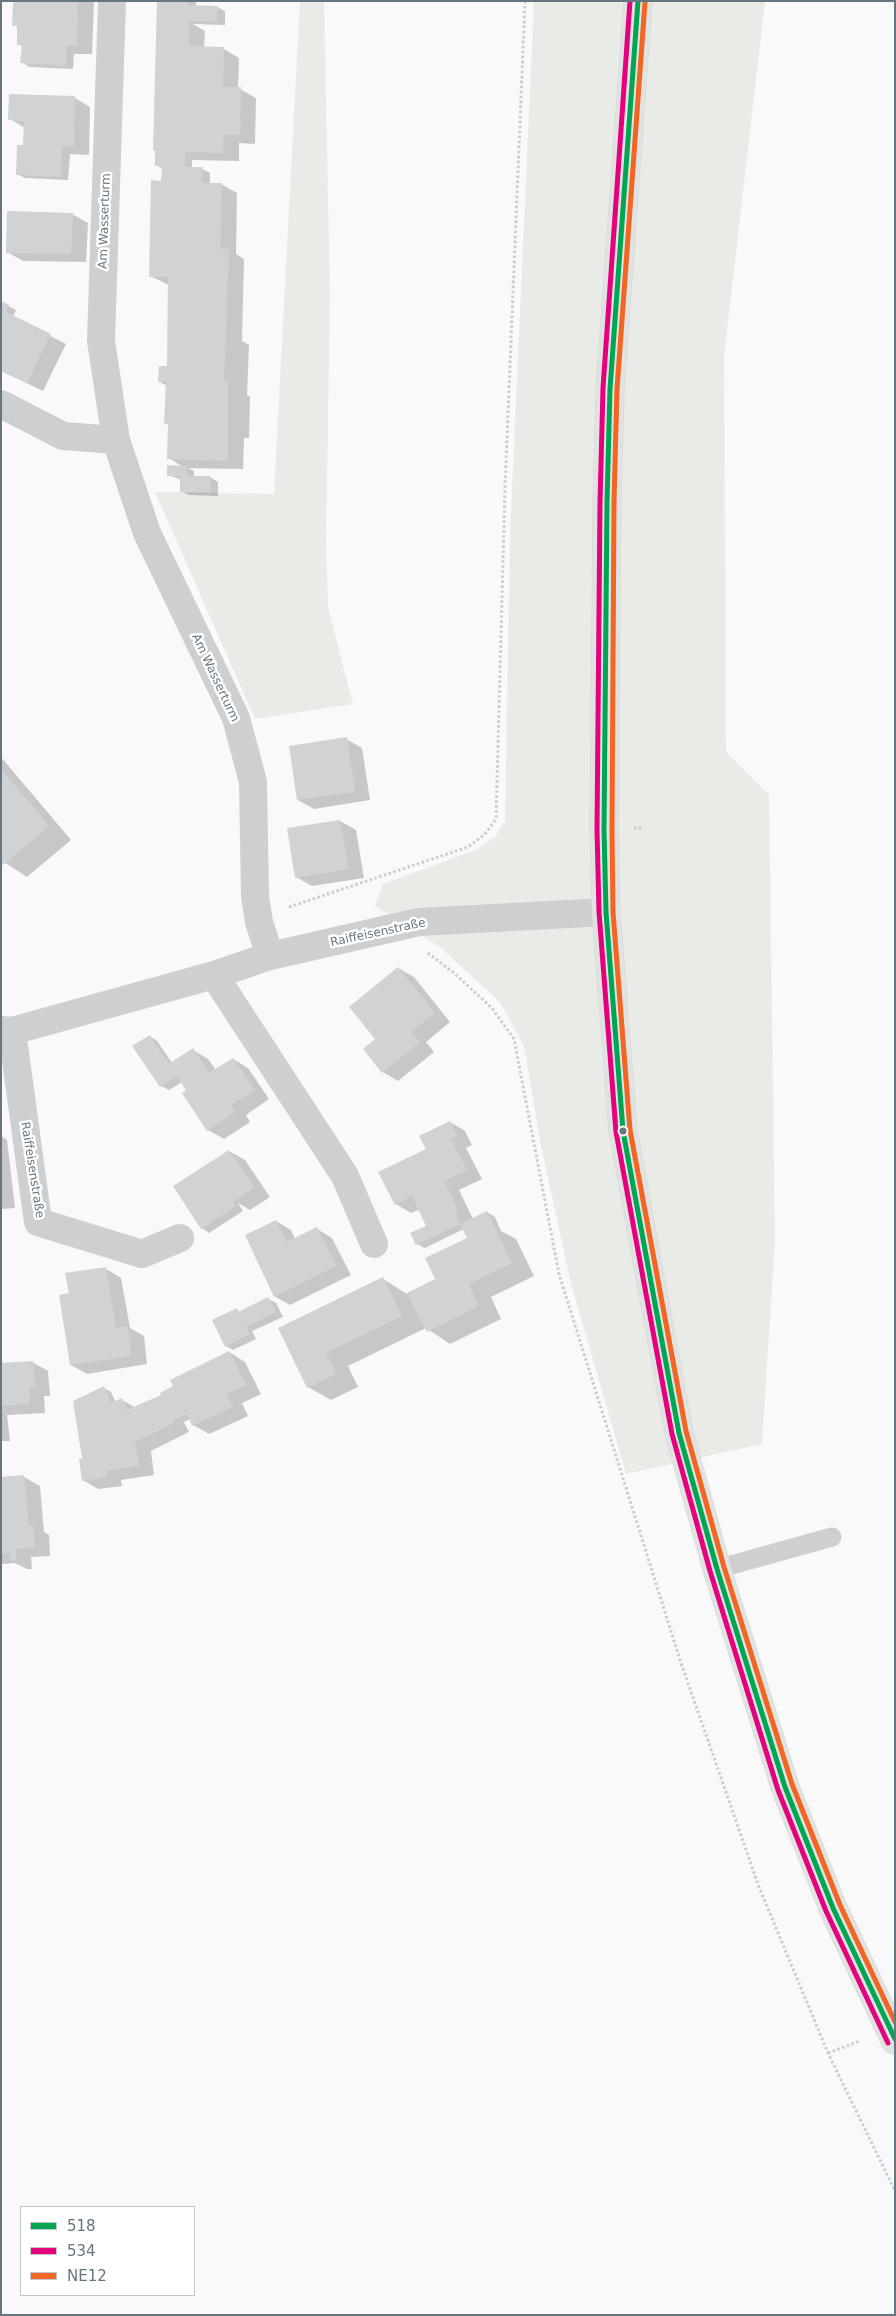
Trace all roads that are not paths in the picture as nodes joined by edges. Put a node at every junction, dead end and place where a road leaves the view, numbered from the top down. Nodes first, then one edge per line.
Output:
1 (112, 1) edge
2 (638, 1) edge
3 (1, 404) edge
4 (116, 440) junction
5 (606, 912) junction
6 (270, 956) junction
7 (214, 975) junction
8 (6, 1030) edge
9 (180, 1238) dead end
10 (374, 1244) dead end
11 (832, 1537) dead end
12 (717, 1568) junction
13 (895, 2040) edge

1 - 4 street, Am Wasserturm
2 - 5 main road
3 - 4 street
4 - 6 street, Am Wasserturm
5 - 6 street, Raiffeisenstraße
5 - 12 main road
6 - 7 street, Raiffeisenstraße
7 - 8 street, Raiffeisenstraße
7 - 10 street
8 - 9 street, Raiffeisenstraße
11 - 12 lane
12 - 13 main road

